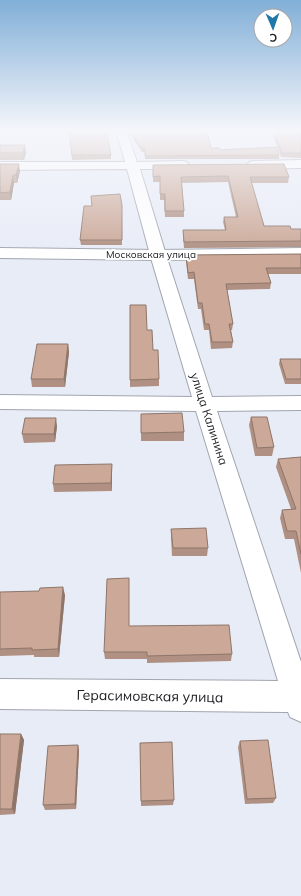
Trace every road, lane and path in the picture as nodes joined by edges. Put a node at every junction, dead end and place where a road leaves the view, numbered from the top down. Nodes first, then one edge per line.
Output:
1 (135, 172) edge
2 (0, 253) edge
3 (301, 253) edge
4 (158, 254) junction
5 (0, 402) edge
6 (301, 403) edge
7 (205, 404) junction
8 (0, 694) edge
9 (300, 700) edge

1 - 4 street, улица Калинина
2 - 4 street, Московская улица
3 - 4 street, Московская улица
4 - 7 street, улица Калинина
5 - 7 street
6 - 7 street
7 - 9 street, улица Калинина
8 - 9 street, Герасимовская улица

